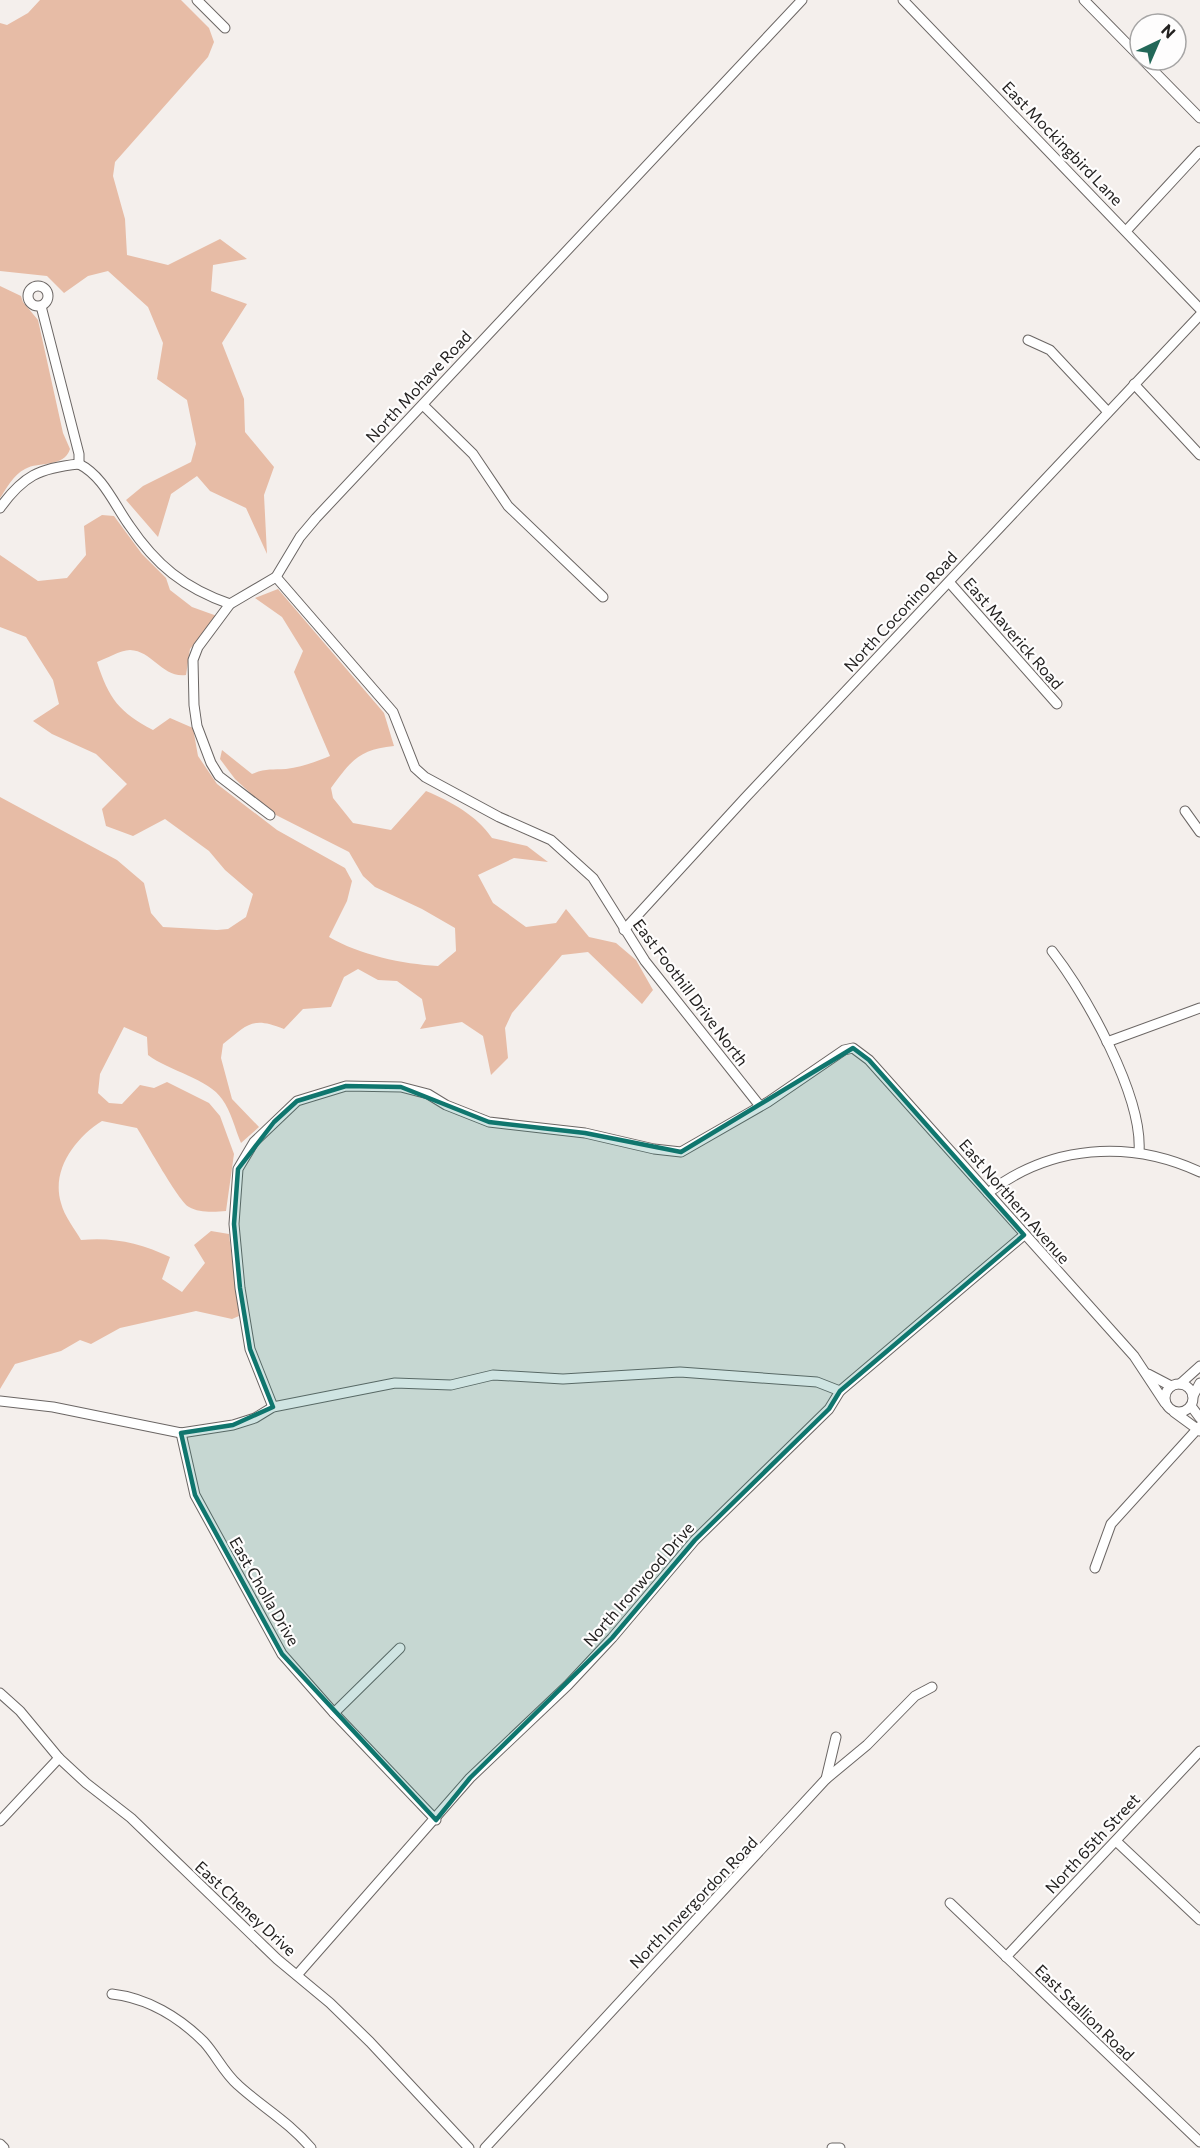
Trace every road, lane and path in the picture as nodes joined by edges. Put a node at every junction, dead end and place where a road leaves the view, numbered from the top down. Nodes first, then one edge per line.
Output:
1 (197, 0) edge
2 (802, 0) edge
3 (903, 0) edge
4 (1084, 0) edge
5 (225, 28) dead end
6 (1128, 44) edge
7 (1156, 72) edge
8 (1200, 118) edge
9 (1200, 150) edge
10 (1126, 231) junction
11 (40, 306) dead end
12 (1200, 309) edge
13 (1200, 315) edge
14 (1028, 340) dead end
15 (1134, 384) junction
16 (423, 405) junction
17 (1108, 412) junction
18 (1200, 455) edge
19 (79, 464) junction
20 (0, 508) edge
21 (276, 577) junction
22 (949, 582) junction
23 (603, 597) dead end
24 (230, 604) junction
25 (1057, 704) dead end
26 (1185, 811) dead end
27 (270, 815) dead end
28 (1200, 832) edge
29 (624, 930) junction
30 (1052, 951) dead end
31 (1200, 1008) edge
32 (1107, 1042) junction
33 (760, 1106) junction
34 (1139, 1152) junction
35 (1200, 1172) edge
36 (988, 1193) junction
37 (1024, 1235) junction
38 (1200, 1366) edge
39 (1146, 1373) junction
40 (1200, 1383) edge
41 (1175, 1385) junction
42 (840, 1391) junction
43 (0, 1401) edge
44 (1192, 1401) junction
45 (1165, 1403) junction
46 (273, 1407) junction
47 (1172, 1411) junction
48 (1200, 1418) edge
49 (1199, 1429) edge
50 (181, 1433) junction
51 (1095, 1568) dead end
52 (400, 1648) dead end
53 (932, 1687) dead end
54 (0, 1693) edge
55 (334, 1713) junction
56 (836, 1737) dead end
57 (1200, 1751) edge
58 (59, 1758) junction
59 (826, 1779) junction
60 (436, 1820) junction
61 (0, 1821) edge
62 (1116, 1841) junction
63 (950, 1903) dead end
64 (1200, 1920) edge
65 (1006, 1957) junction
66 (297, 1975) junction
67 (112, 1994) dead end
68 (1200, 2142) edge
69 (0, 2144) edge
70 (4, 2148) edge
71 (311, 2148) edge
72 (469, 2148) edge
73 (485, 2148) edge

1 - 5 street
2 - 16 street, North Mohave Road
3 - 10 street, East Mockingbird Lane
4 - 6 street
7 - 8 street
9 - 10 street
10 - 12 street, East Mockingbird Lane
11 - 19 street
13 - 15 street, North Coconino Road
14 - 17 street
15 - 17 street, North Coconino Road
15 - 18 street
16 - 21 street, North Mohave Road
16 - 23 street
17 - 22 street, North Coconino Road
19 - 20 street
19 - 24 street
21 - 24 street, North Mohave Road
21 - 29 street, East Foothill Drive North
22 - 25 street, East Maverick Road
22 - 29 street, North Coconino Road
24 - 27 street, North Mohave Road
26 - 28 street
29 - 33 street, East Foothill Drive North
30 - 32 street
31 - 32 street
32 - 34 street
33 - 36 street, East Northern Avenue
33 - 46 street
34 - 35 street
34 - 36 street
36 - 37 street, East Northern Avenue
37 - 39 street, East Northern Avenue
37 - 42 street, North Ironwood Drive
38 - 41 street
39 - 41 street, East Northern Avenue
39 - 45 street, East Northern Avenue
40 - 44 street
41 - 44 street
41 - 45 street
42 - 46 street
42 - 60 street, North Ironwood Drive
43 - 50 street
44 - 47 street
44 - 48 street
45 - 47 street
46 - 50 street
47 - 49 street
49 - 51 street
50 - 55 street, East Cholla Drive
52 - 55 street
53 - 59 street, North Invergordon Road
54 - 58 street, East Cheney Drive
55 - 60 street, East Cholla Drive
56 - 59 street
57 - 62 street, North 65th Street
58 - 61 street
58 - 66 street, East Cheney Drive
59 - 73 street, North Invergordon Road
60 - 66 street, North Ironwood Drive
62 - 64 street
62 - 65 street, North 65th Street
63 - 65 street, East Stallion Road
65 - 68 street, East Stallion Road
66 - 72 street, East Cheney Drive
67 - 71 street
69 - 70 street

